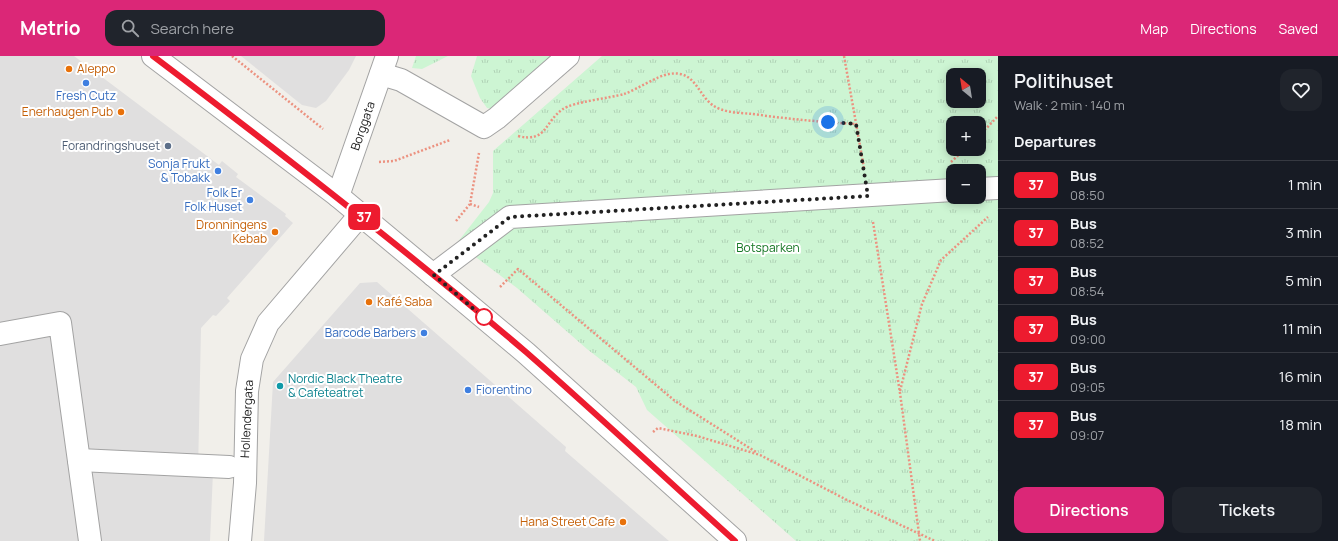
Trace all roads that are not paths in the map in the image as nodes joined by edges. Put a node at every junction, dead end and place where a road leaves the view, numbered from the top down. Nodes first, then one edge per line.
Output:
1 (153, 56) edge
2 (568, 56) edge
3 (384, 65) edge
4 (998, 188) edge
5 (986, 189) edge
6 (946, 190) edge
7 (338, 196) junction
8 (360, 215) junction
9 (434, 275) junction
10 (0, 334) edge
11 (79, 460) junction
12 (228, 467) dead end
13 (90, 541) edge
14 (240, 541) edge
15 (735, 541) edge

1 - 7 street
2 - 3 street
3 - 7 street, Borggata
4 - 5 street
6 - 9 street
7 - 8 street
8 - 9 street
8 - 14 street, Hollendergata
9 - 15 street
10 - 11 street
11 - 12 street
11 - 13 street

